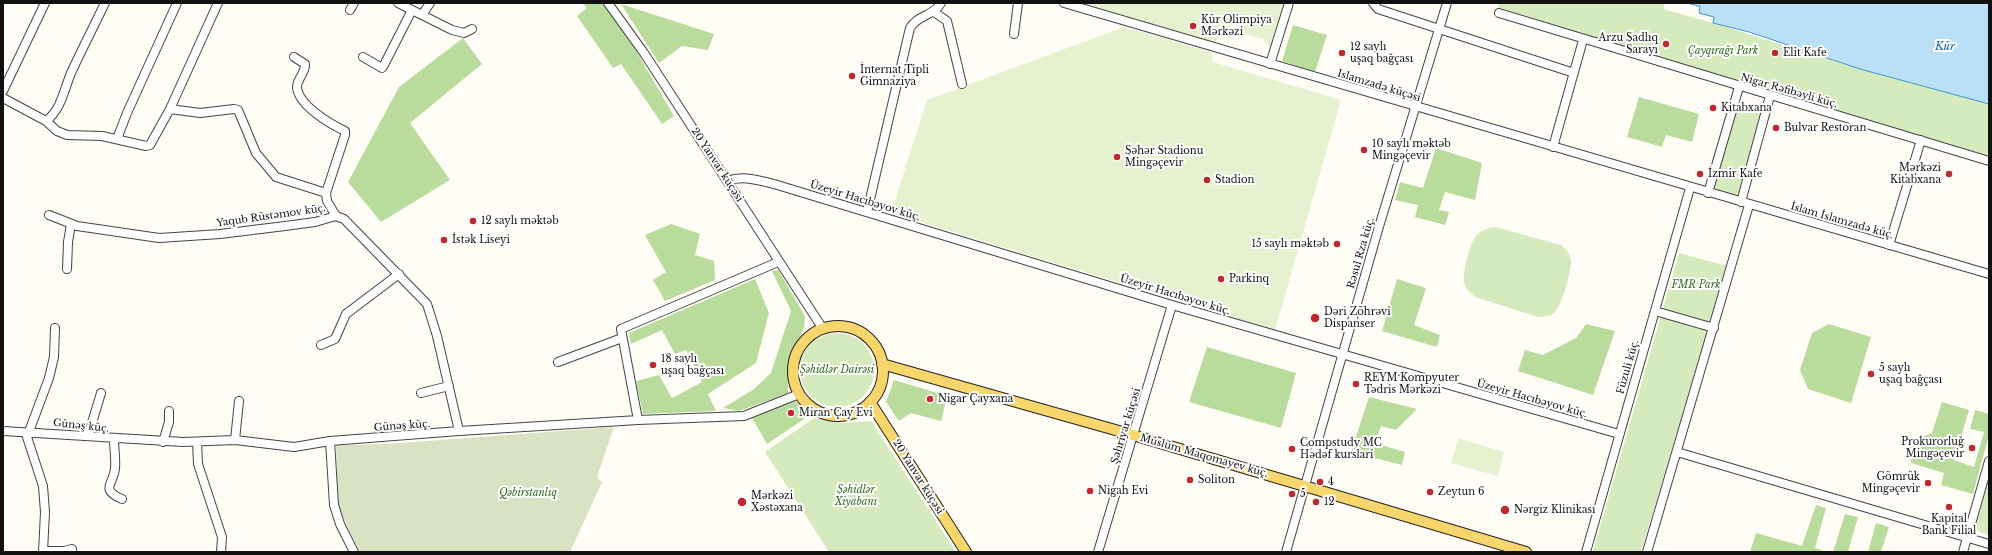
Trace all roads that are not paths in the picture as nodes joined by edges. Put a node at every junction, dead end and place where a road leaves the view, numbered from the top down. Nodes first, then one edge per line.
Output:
1 (44, 3) edge
2 (105, 3) edge
3 (177, 3) edge
4 (218, 3) edge
5 (398, 3) edge
6 (430, 3) edge
7 (608, 3) edge
8 (941, 3) edge
9 (1018, 3) edge
10 (1064, 3) edge
11 (1289, 3) edge
12 (1373, 3) edge
13 (1447, 3) edge
14 (412, 10) junction
15 (934, 12) junction
16 (1499, 13) dead end
17 (422, 15) junction
18 (472, 29) dead end
19 (1438, 30) junction
20 (1014, 34) dead end
21 (1583, 40) junction
22 (294, 57) dead end
23 (363, 57) dead end
24 (1270, 64) junction
25 (1574, 73) junction
26 (962, 84) dead end
27 (1739, 87) junction
28 (3, 90) edge
29 (1770, 96) junction
30 (3, 98) edge
31 (1415, 107) junction
32 (170, 109) junction
33 (46, 121) junction
34 (117, 139) junction
35 (1921, 140) junction
36 (1553, 147) junction
37 (1989, 161) edge
38 (727, 181) junction
39 (1690, 188) junction
40 (326, 193) junction
41 (1708, 193) junction
42 (1745, 204) junction
43 (867, 212) junction
44 (49, 215) dead end
45 (336, 216) junction
46 (71, 224) junction
47 (1889, 245) junction
48 (778, 262) junction
49 (67, 269) dead end
50 (399, 274) junction
51 (1989, 274) edge
52 (1172, 305) junction
53 (1655, 311) junction
54 (55, 328) dead end
55 (1714, 328) junction
56 (823, 329) junction
57 (622, 338) junction
58 (321, 345) dead end
59 (1342, 355) junction
60 (558, 362) dead end
61 (882, 364) junction
62 (449, 386) junction
63 (101, 393) dead end
64 (421, 393) dead end
65 (800, 394) junction
66 (239, 401) dead end
67 (870, 402) junction
68 (168, 411) dead end
69 (638, 420) junction
70 (3, 431) edge
71 (459, 431) junction
72 (28, 432) junction
73 (1619, 434) junction
74 (1133, 435) junction
75 (88, 436) junction
76 (114, 439) junction
77 (235, 440) junction
78 (330, 441) junction
79 (163, 442) junction
80 (197, 442) junction
81 (1677, 452) junction
82 (1989, 461) edge
83 (1305, 486) junction
84 (122, 499) dead end
85 (1968, 538) junction
86 (1989, 544) edge
87 (72, 549) dead end
88 (43, 552) edge
89 (221, 552) edge
90 (354, 552) edge
91 (966, 552) edge
92 (1098, 552) edge
93 (1286, 552) edge
94 (1526, 552) edge
95 (1586, 552) edge
96 (1647, 552) edge
97 (1964, 552) edge

1 - 28 street
2 - 33 street
3 - 34 street
4 - 32 street
5 - 14 street
6 - 17 street
7 - 38 street, 20 Yanvar küçəsi
8 - 15 street
9 - 20 street
10 - 24 street, Islamzadə küçəsi
11 - 24 street
12 - 19 street
13 - 19 street, Rəsul Rza küç.
14 - 17 street
14 - 23 street
15 - 26 street
15 - 43 street
16 - 21 street, Nigar Rəfibəyli küç.
17 - 18 street
19 - 25 street
19 - 31 street, Rəsul Rza küç.
21 - 25 street
21 - 27 street, Nigar Rəfibəyli küç.
22 - 40 street
24 - 31 street, Islamzadə küçəsi
25 - 36 street
27 - 29 street, Nigar Rəfibəyli küç.
27 - 41 street
29 - 35 street, Nigar Rəfibəyli küç.
29 - 42 street
30 - 33 street
31 - 36 street, Islamzadə küçəsi
31 - 59 street, Rəsul Rza küç.
32 - 34 street
32 - 40 street
33 - 34 street
35 - 37 street, Nigar Rəfibəyli küç.
35 - 47 street
36 - 39 street, Islamzadə küçəsi
38 - 43 street, Üzeyir Hacıbəyov küç.
38 - 48 street, 20 Yanvar küçəsi
39 - 41 street, İslam İslamzadə küç.
39 - 53 street, Füzuli küç.
40 - 45 street
41 - 42 street, İslam İslamzadə küç.
42 - 47 street, İslam İslamzadə küç.
42 - 55 street
43 - 52 street, Üzeyir Hacıbəyov küç.
44 - 46 street, Yaqub Rüstəmov küç.
45 - 46 street, Yaqub Rüstəmov küç.
45 - 50 street, Yaqub Rüstəmov küç.
46 - 49 street
47 - 51 street, İslam İslamzadə küç.
48 - 56 street, 20 Yanvar küçəsi
48 - 57 street
50 - 58 street
50 - 62 street, Yaqub Rüstəmov küç.
52 - 59 street, Üzeyir Hacıbəyov küç.
52 - 74 street, Şəhriyar küçəsi
53 - 55 street
53 - 73 street, Füzuli küç.
54 - 72 street
55 - 81 street
56 - 61 main road
56 - 65 main road
57 - 60 street
57 - 69 street
59 - 73 street, Üzeyir Hacıbəyov küç.
59 - 83 street, Rəsul Rza küç.
61 - 67 main road
61 - 74 main road, Müslüm Maqomayev küç.
62 - 64 street
62 - 71 street, Yaqub Rüstəmov küç.
63 - 75 street
65 - 67 main road
65 - 69 street, Günəş küç.
66 - 77 street
67 - 91 main road, 20 Yanvar küçəsi
68 - 79 street
69 - 71 street, Günəş küç.
70 - 72 street, Günəş küç.
71 - 78 street, Günəş küç.
72 - 75 street, Günəş küç.
72 - 88 street
73 - 95 street, Füzuli küç.
74 - 83 main road, Müslüm Maqomayev küç.
74 - 92 street, Şəhriyar küçəsi
75 - 76 street, Günəş küç.
76 - 79 street, Günəş küç.
76 - 84 street
77 - 78 street, Günəş küç.
77 - 80 street, Günəş küç.
78 - 90 street
79 - 80 street, Günəş küç.
80 - 89 street
81 - 85 street
81 - 96 street
82 - 85 street
83 - 93 street, Rəsul Rza küç.
83 - 94 main road, Müslüm Maqomayev küç.
85 - 86 street
85 - 97 street
87 - 88 street

